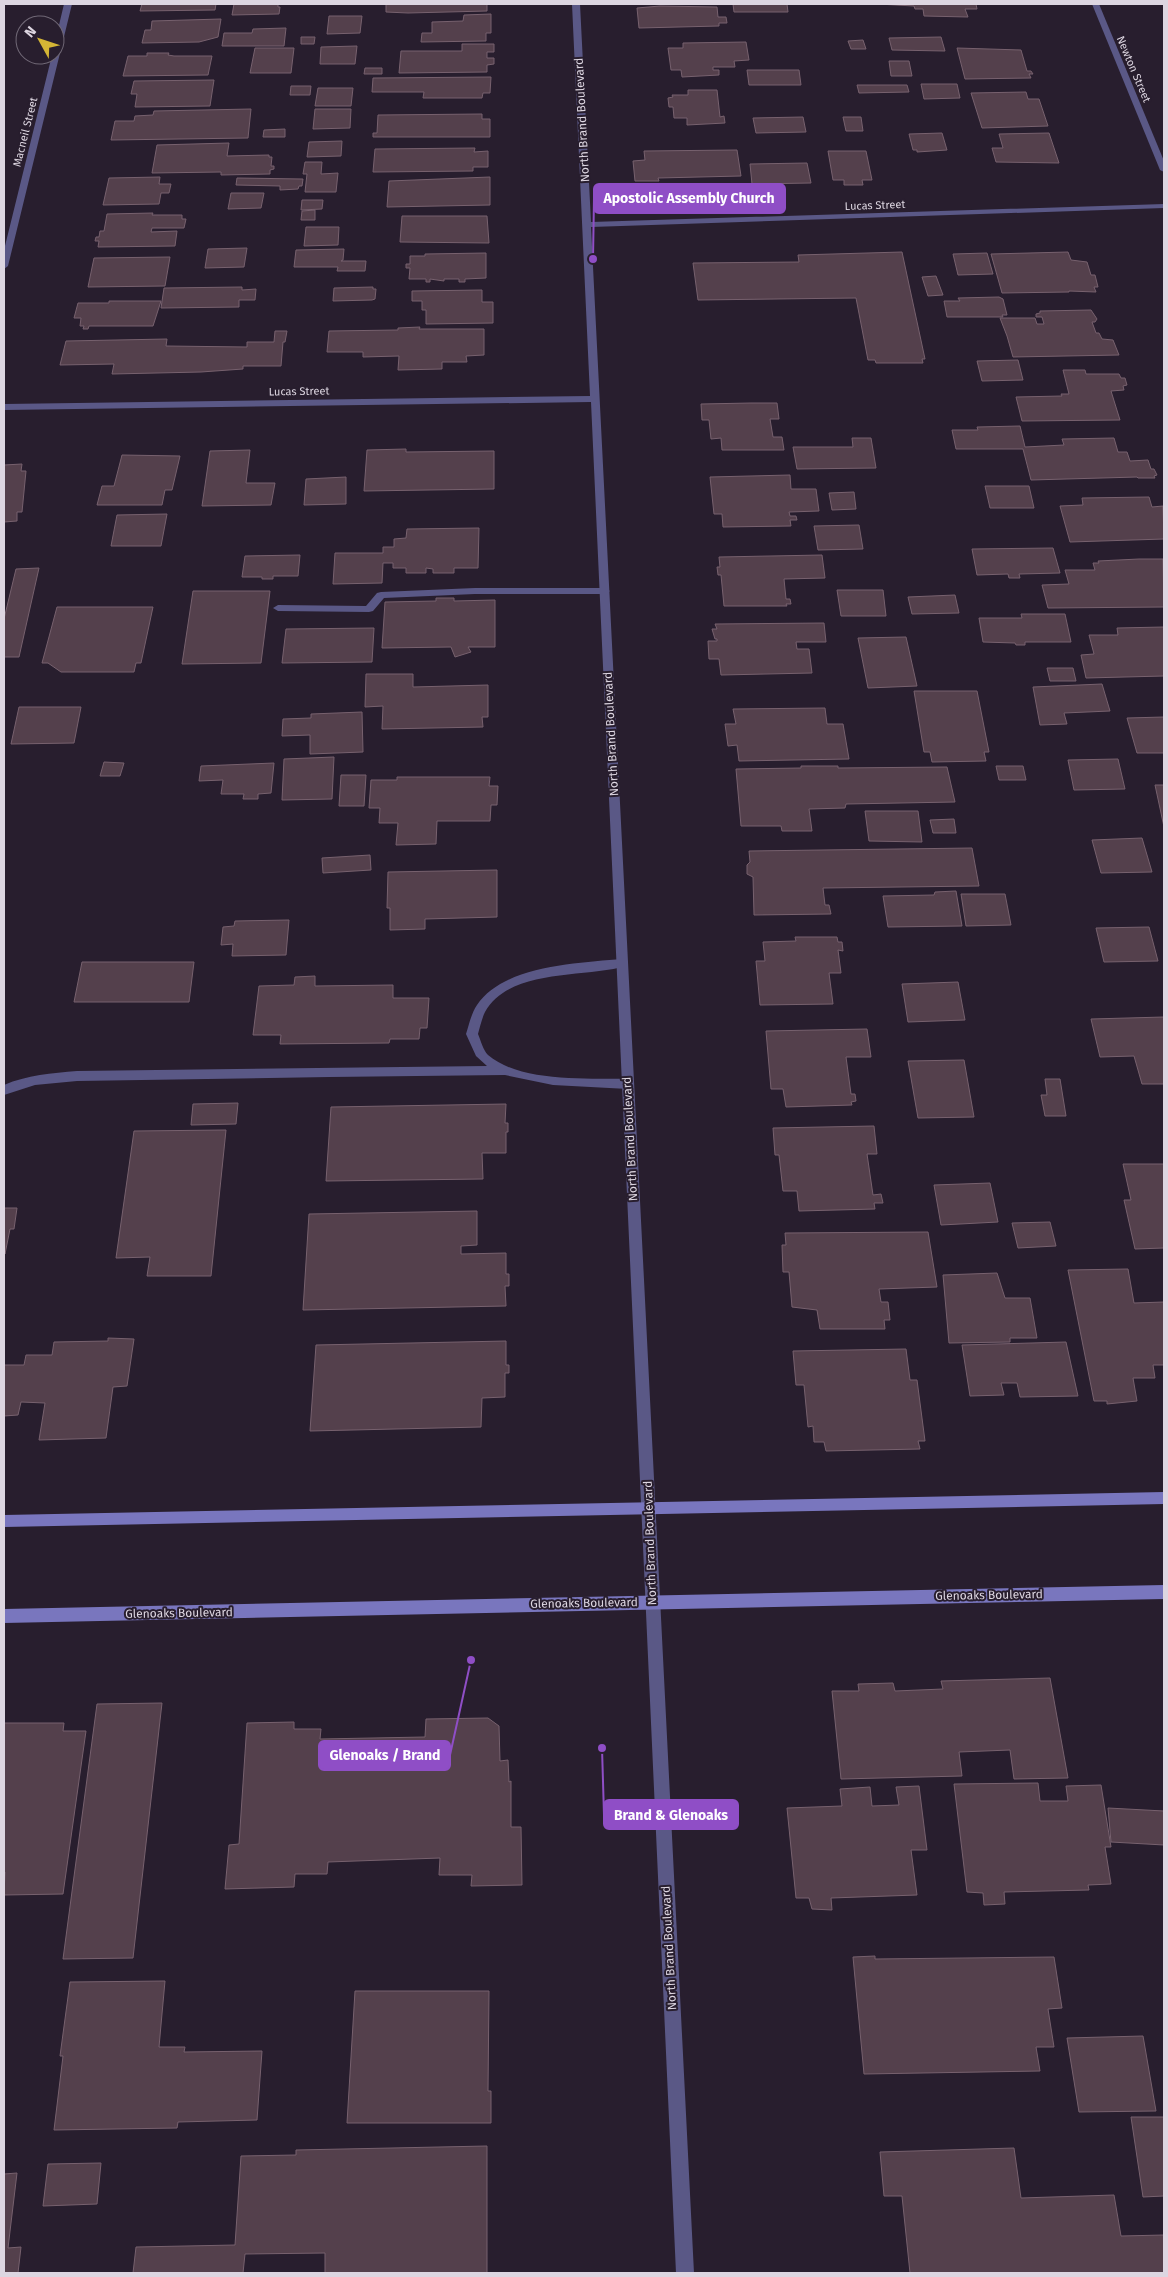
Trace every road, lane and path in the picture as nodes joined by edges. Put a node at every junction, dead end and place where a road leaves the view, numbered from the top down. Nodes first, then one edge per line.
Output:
1 (68, 4) edge
2 (576, 4) edge
3 (1095, 4) edge
4 (1164, 170) edge
5 (1164, 206) edge
6 (587, 225) junction
7 (4, 266) edge
8 (596, 399) junction
9 (4, 407) edge
10 (605, 591) junction
11 (278, 608) dead end
12 (622, 963) junction
13 (503, 1071) junction
14 (628, 1084) junction
15 (4, 1090) edge
16 (1164, 1498) edge
17 (649, 1508) junction
18 (4, 1521) edge
19 (1164, 1592) edge
20 (652, 1602) junction
21 (4, 1616) edge
22 (685, 2273) edge

1 - 7 street, Macneil Street
2 - 6 street, North Brand Boulevard
3 - 4 street, Newton Street
5 - 6 street, Lucas Street
6 - 8 street, North Brand Boulevard
8 - 9 street, Lucas Street
8 - 10 street, North Brand Boulevard
10 - 11 street
10 - 12 street, North Brand Boulevard
12 - 13 street
12 - 14 street, North Brand Boulevard
13 - 14 street
13 - 15 street
14 - 17 street, North Brand Boulevard
16 - 17 main road
17 - 18 main road
17 - 20 street, North Brand Boulevard
19 - 20 main road, Glenoaks Boulevard
20 - 21 main road, Glenoaks Boulevard
20 - 22 street, North Brand Boulevard

